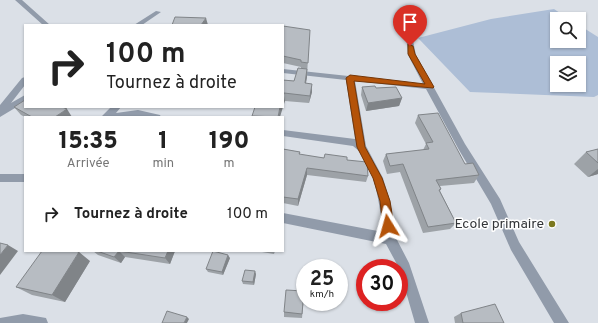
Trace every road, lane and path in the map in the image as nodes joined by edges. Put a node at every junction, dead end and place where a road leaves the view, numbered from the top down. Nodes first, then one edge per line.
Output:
1 (18, 0) edge
2 (158, 12) dead end
3 (46, 24) edge
4 (139, 24) edge
5 (408, 36) dead end
6 (284, 71) edge
7 (350, 78) junction
8 (24, 81) edge
9 (430, 87) junction
10 (24, 99) edge
11 (116, 108) edge
12 (0, 110) edge
13 (0, 114) edge
14 (106, 116) edge
15 (116, 116) edge
16 (152, 116) edge
17 (284, 133) edge
18 (361, 147) junction
19 (24, 176) edge
20 (0, 178) edge
21 (284, 218) edge
22 (390, 239) junction
23 (4, 323) edge
24 (41, 323) edge
25 (422, 323) edge
26 (562, 323) edge

1 - 3 street
2 - 4 street
5 - 9 street
6 - 7 street
7 - 9 street
7 - 18 street
8 - 12 street
9 - 26 street
10 - 13 street
11 - 14 street
15 - 16 street
17 - 18 street
18 - 22 street
19 - 20 street
21 - 22 street
22 - 25 street
23 - 24 street

